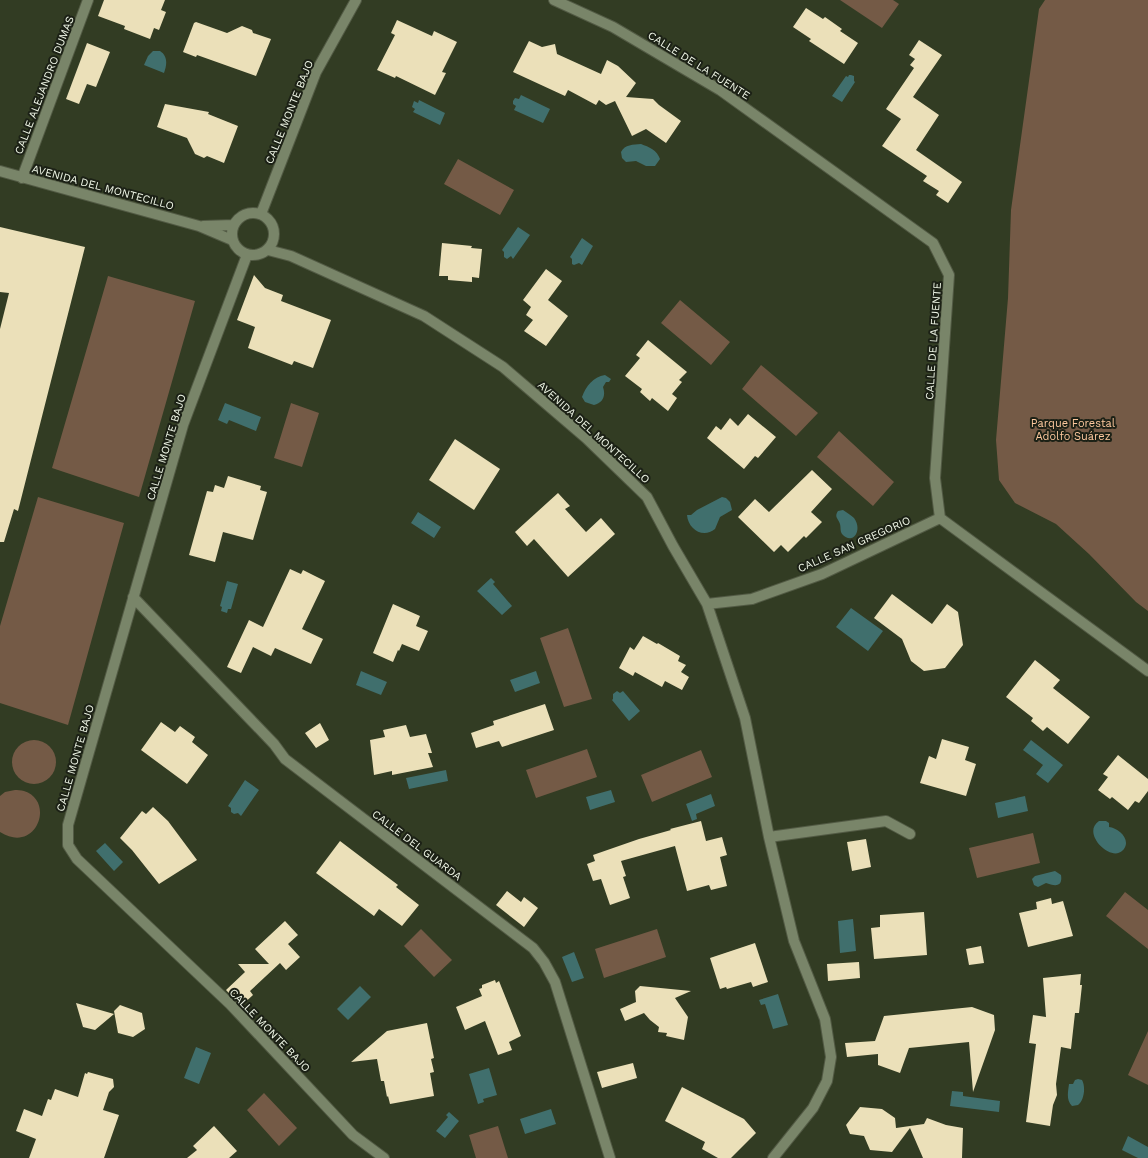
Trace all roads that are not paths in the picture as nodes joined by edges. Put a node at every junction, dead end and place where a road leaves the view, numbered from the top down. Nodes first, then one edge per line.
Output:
1 (88, 0) edge
2 (356, 0) edge
3 (554, 0) edge
4 (0, 171) edge
5 (22, 178) junction
6 (261, 214) junction
7 (234, 225) junction
8 (200, 226) junction
9 (275, 236) junction
10 (232, 240) junction
11 (268, 250) junction
12 (247, 255) junction
13 (291, 256) junction
14 (940, 518) junction
15 (133, 597) junction
16 (707, 604) junction
17 (1148, 671) edge
18 (910, 834) dead end
19 (769, 837) junction
20 (384, 1158) edge
21 (610, 1158) edge
22 (774, 1158) edge

1 - 5 street, CALLE ALEJANDRO DUMAS
2 - 6 street, CALLE MONTE BAJO
3 - 14 street, CALLE DE LA FUENTE
4 - 5 street, AVENIDA DEL MONTECILLO
5 - 8 street, AVENIDA DEL MONTECILLO
6 - 7 street
6 - 9 street
7 - 8 street, AVENIDA DEL MONTECILLO
7 - 10 street
8 - 10 street, AVENIDA DEL MONTECILLO
9 - 11 street
9 - 13 street, AVENIDA DEL MONTECILLO
10 - 12 street
11 - 12 street
11 - 13 street, AVENIDA DEL MONTECILLO
12 - 15 street, CALLE MONTE BAJO
13 - 16 street, AVENIDA DEL MONTECILLO
14 - 16 street, CALLE SAN GREGORIO
14 - 17 street
15 - 20 street, CALLE MONTE BAJO
15 - 21 street, CALLE DEL GUARDA
16 - 19 street, AVENIDA DEL MONTECILLO
18 - 19 street
19 - 22 street, AVENIDA DEL MONTECILLO

